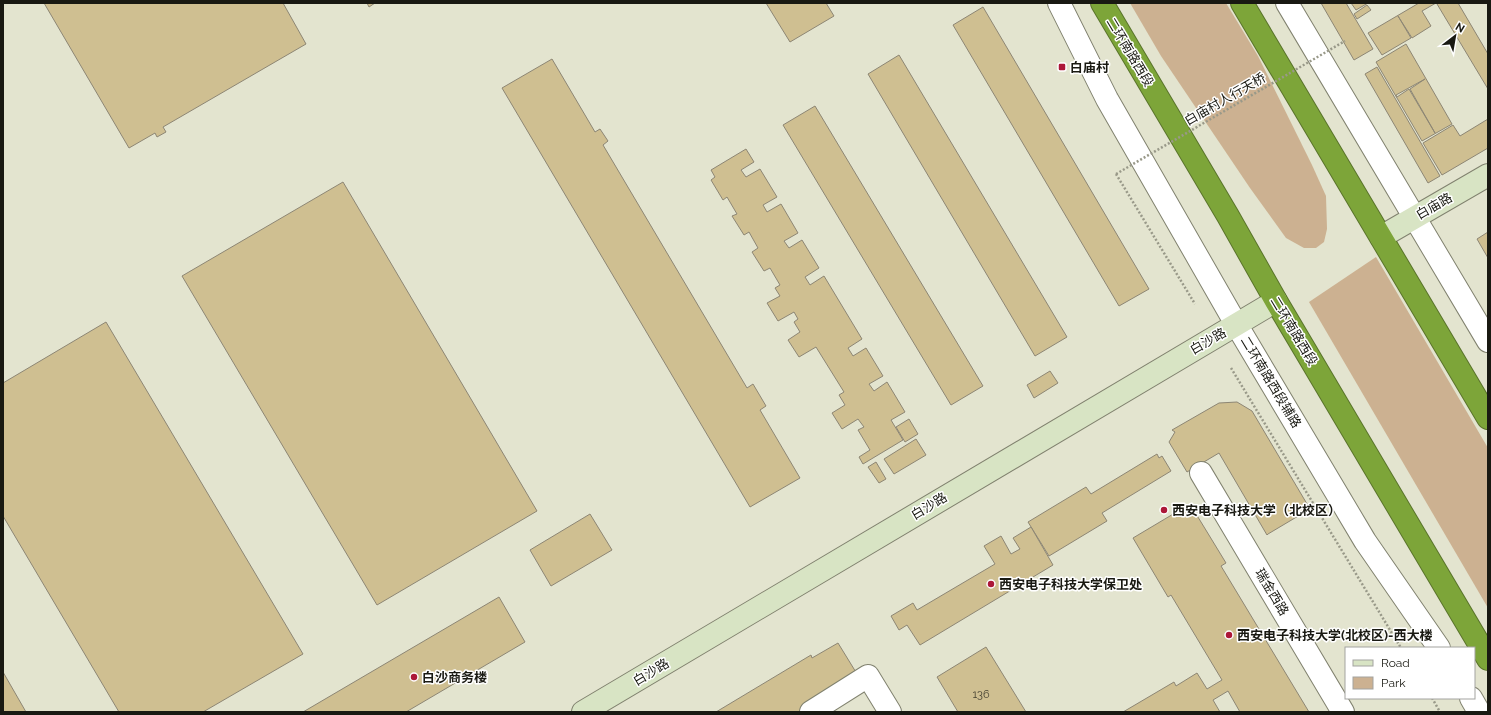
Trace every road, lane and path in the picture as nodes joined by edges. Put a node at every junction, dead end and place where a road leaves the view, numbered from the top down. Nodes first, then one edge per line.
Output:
1 (1059, 3) edge
2 (1102, 3) edge
3 (1242, 3) edge
4 (1287, 3) edge
5 (1345, 41) dead end
6 (1488, 175) edge
7 (1414, 218) junction
8 (1381, 237) junction
9 (1276, 301) junction
10 (1195, 304) dead end
11 (1236, 324) junction
12 (1488, 342) edge
13 (1230, 368) dead end
14 (1488, 418) edge
15 (1201, 473) dead end
16 (1400, 647) edge
17 (1438, 647) edge
18 (1488, 659) edge
19 (1433, 699) edge
20 (1472, 699) edge
21 (583, 712) edge
22 (810, 712) edge
23 (890, 712) edge
24 (1344, 712) edge
25 (1440, 712) edge
26 (1479, 712) edge

1 - 11 street, 二环南路西段辅路
2 - 9 highway, 二环南路西段
3 - 8 highway
4 - 7 street
5 - 10 path, 白庙村人行天桥, bridge
6 - 7 street, 白庙路
7 - 8 street, 白庙路
7 - 12 street
8 - 14 highway
9 - 11 street, 白沙路
9 - 18 highway, 二环南路西段
11 - 17 street, 二环南路西段辅路
11 - 21 street, 白沙路
13 - 16 path
15 - 24 street, 瑞金西路
19 - 25 path
20 - 26 street
22 - 23 street

